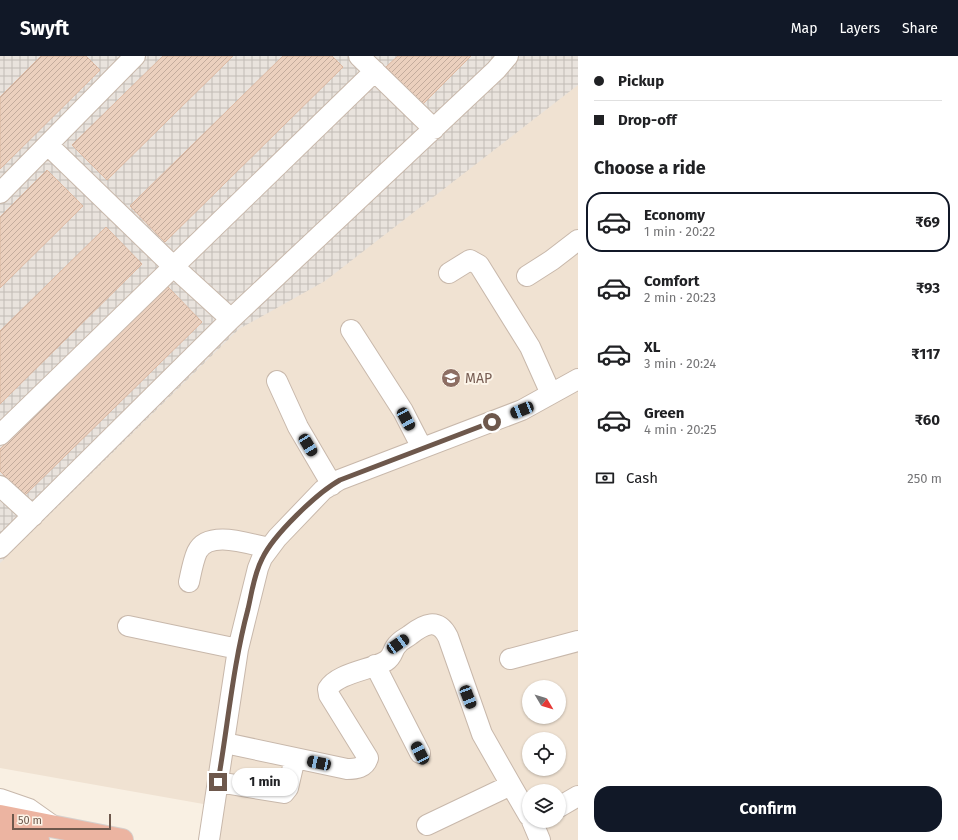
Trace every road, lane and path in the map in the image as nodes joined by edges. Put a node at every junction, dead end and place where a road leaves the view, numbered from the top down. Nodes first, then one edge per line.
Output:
1 (359, 56) edge
2 (508, 56) edge
3 (129, 58) edge
4 (375, 72) junction
5 (434, 129) junction
6 (48, 145) junction
7 (0, 193) edge
8 (577, 243) edge
9 (174, 267) junction
10 (449, 273) dead end
11 (527, 276) dead end
12 (231, 319) junction
13 (352, 330) dead end
14 (578, 379) edge
15 (277, 381) dead end
16 (551, 394) junction
17 (0, 435) edge
18 (422, 448) junction
19 (332, 485) junction
20 (0, 486) edge
21 (33, 516) junction
22 (0, 548) edge
23 (269, 548) junction
24 (189, 582) dead end
25 (128, 626) dead end
26 (578, 641) edge
27 (238, 649) junction
28 (510, 659) dead end
29 (375, 666) junction
30 (225, 743) junction
31 (420, 753) dead end
32 (295, 758) junction
33 (218, 782) junction
34 (511, 785) junction
35 (578, 796) edge
36 (0, 799) edge
37 (566, 803) edge
38 (522, 804) edge
39 (0, 816) edge
40 (427, 825) dead end
41 (0, 832) edge
42 (46, 834) edge
43 (122, 840) edge
44 (209, 840) edge

1 - 4 street
2 - 5 street
3 - 6 street
4 - 5 street
4 - 9 street
5 - 12 street
6 - 7 street
6 - 9 street
8 - 11 street
9 - 12 street
9 - 17 street
10 - 16 street
12 - 21 street
13 - 18 street
14 - 16 street
15 - 19 street
16 - 18 street
18 - 19 street
19 - 23 street
20 - 21 street
21 - 22 street
23 - 24 street
23 - 27 street
25 - 27 street
26 - 28 street
27 - 30 street
29 - 31 street
29 - 32 street
29 - 34 street
30 - 32 street
30 - 33 street
32 - 33 street
33 - 44 street
34 - 38 street
34 - 40 street
35 - 37 street
36 - 42 street
39 - 42 highway
41 - 42 highway
42 - 43 highway

